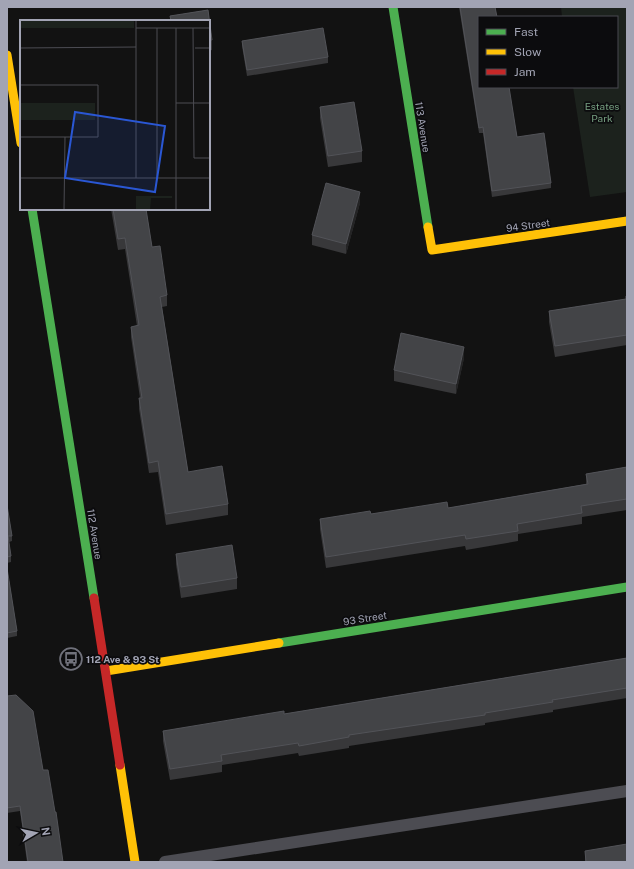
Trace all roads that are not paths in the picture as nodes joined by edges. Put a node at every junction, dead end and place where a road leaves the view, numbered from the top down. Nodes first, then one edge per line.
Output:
1 (393, 7) edge
2 (7, 56) edge
3 (20, 136) edge
4 (32, 210) edge
5 (627, 221) edge
6 (432, 250) joint
7 (627, 587) edge
8 (106, 671) junction
9 (627, 791) edge
10 (135, 862) edge
11 (165, 862) edge

1 - 6 street, 113 Avenue
2 - 3 street
4 - 8 street, 112 Avenue
5 - 6 street, 94 Street
7 - 8 street, 93 Street
8 - 10 street, 112 Avenue
9 - 11 lane

